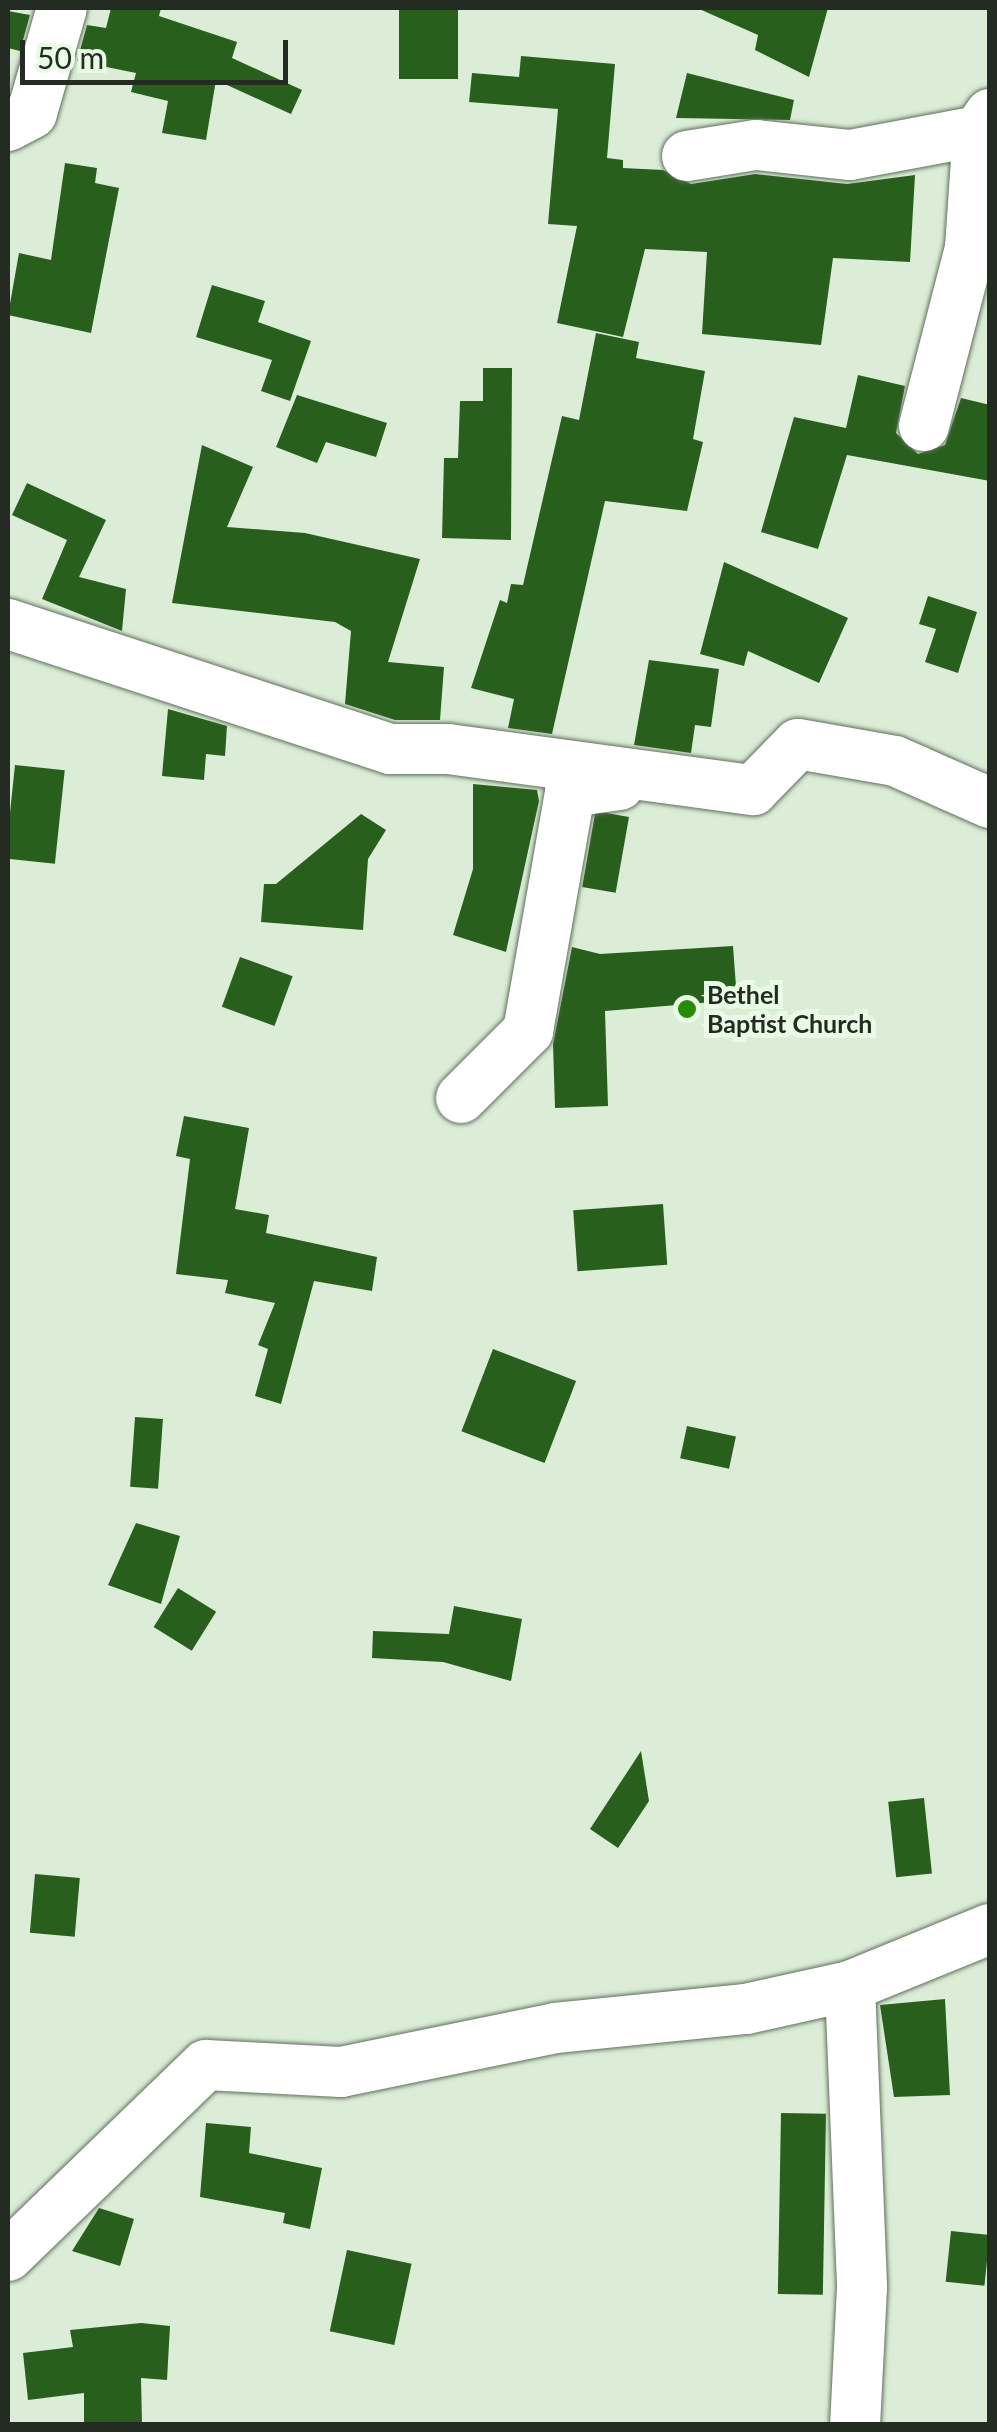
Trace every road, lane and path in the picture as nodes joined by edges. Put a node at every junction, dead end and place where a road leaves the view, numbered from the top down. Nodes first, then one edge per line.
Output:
1 (62, 8) edge
2 (984, 123) edge
3 (8, 126) edge
4 (686, 156) dead end
5 (924, 426) dead end
6 (10, 620) edge
7 (645, 782) junction
8 (990, 803) edge
9 (461, 1098) dead end
10 (990, 1929) edge
11 (850, 1986) junction
12 (8, 2256) edge
13 (855, 2424) edge

1 - 3 street
2 - 4 street
2 - 5 street
6 - 7 street
7 - 8 street
7 - 9 street
10 - 11 street
11 - 12 street
11 - 13 street

